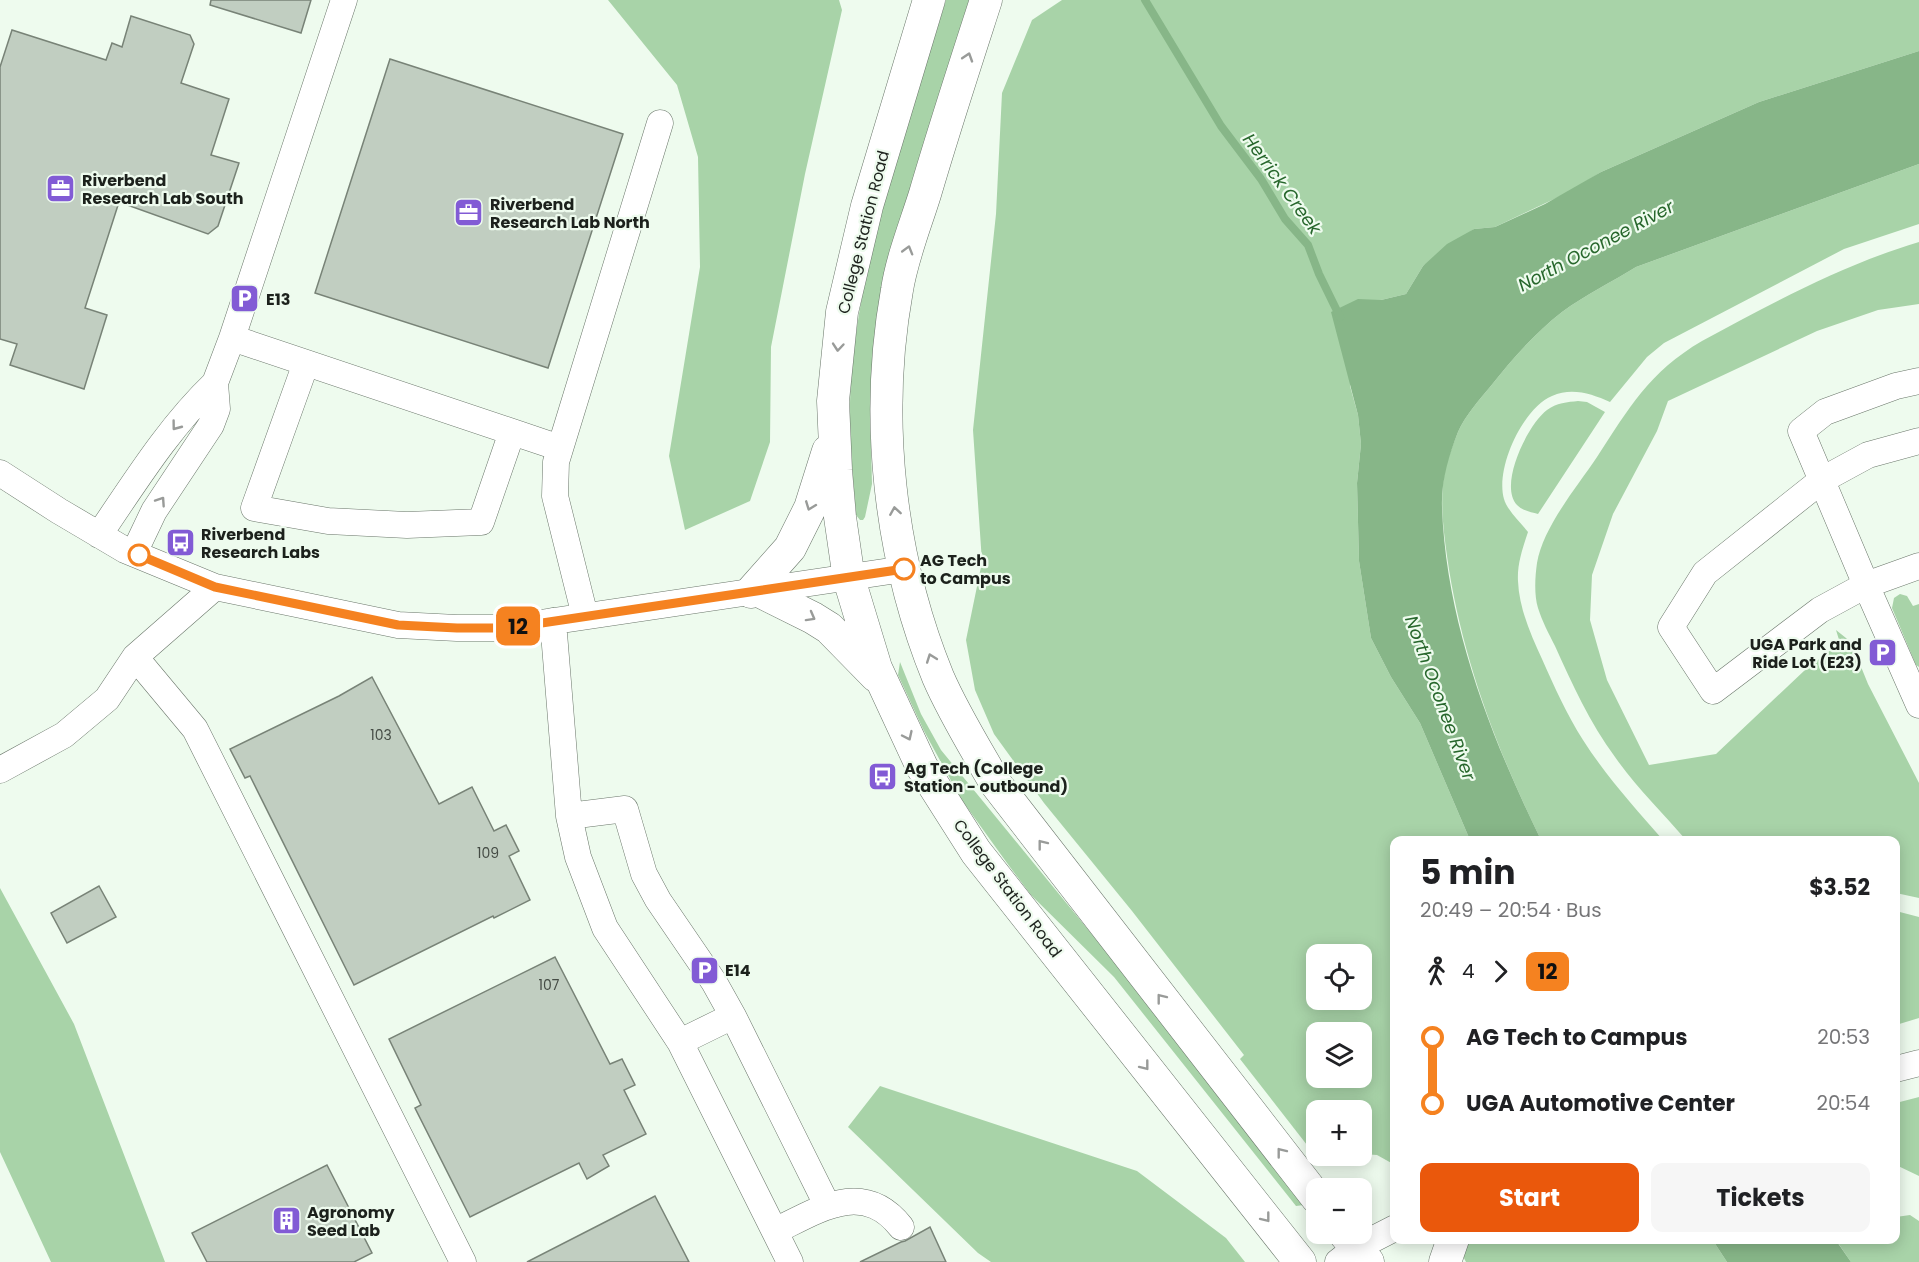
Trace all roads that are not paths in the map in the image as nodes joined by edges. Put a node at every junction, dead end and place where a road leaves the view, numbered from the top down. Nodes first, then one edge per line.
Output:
1 (344, 0) edge
2 (929, 0) edge
3 (986, 0) edge
4 (660, 123) dead end
5 (232, 338) junction
6 (306, 363) junction
7 (1919, 381) edge
8 (215, 383) junction
9 (834, 430) junction
10 (512, 432) junction
11 (1919, 441) edge
12 (560, 448) junction
13 (0, 473) edge
14 (1822, 480) junction
15 (99, 534) junction
16 (134, 553) junction
17 (1919, 566) edge
18 (904, 569) junction
19 (849, 579) junction
20 (1866, 585) junction
21 (215, 587) junction
22 (755, 592) junction
23 (585, 616) junction
24 (553, 621) junction
25 (135, 657) junction
26 (883, 683) junction
27 (1919, 705) edge
28 (0, 771) edge
29 (568, 816) junction
30 (733, 1016) junction
31 (680, 1042) junction
32 (1306, 1184) edge
33 (827, 1205) junction
34 (901, 1227) dead end
35 (775, 1231) junction
36 (1390, 1231) edge
37 (1451, 1244) edge
38 (1352, 1251) edge
39 (457, 1260) edge
40 (790, 1262) edge
41 (1300, 1262) edge
42 (1445, 1262) edge

1 - 5 street
2 -> 9 main road, College Station Road
18 -> 3 main road
4 - 12 street
5 - 6 street
5 - 8 street
6 - 10 street
6 - 10 street
7 - 14 street
8 -> 15 street
16 -> 8 street
9 - 19 main road, College Station Road
9 -> 22 main road
10 - 12 street
11 - 14 street
12 - 23 street
13 - 15 street
14 - 20 street
14 - 20 street
15 - 16 street
16 - 21 street
17 - 20 street
18 - 19 street
32 -> 18 main road
19 - 22 street
19 - 26 main road, College Station Road
20 - 27 street
21 - 24 street
21 - 25 street
22 - 23 street
22 -> 26 main road
23 - 24 street
24 - 29 street
25 - 28 street
25 - 39 street
26 -> 41 main road, College Station Road
29 - 30 street
29 - 31 street
30 - 31 street
30 - 33 street
31 - 35 street
33 - 34 street
33 - 35 street
35 - 40 street
36 - 38 street
37 - 42 main road

